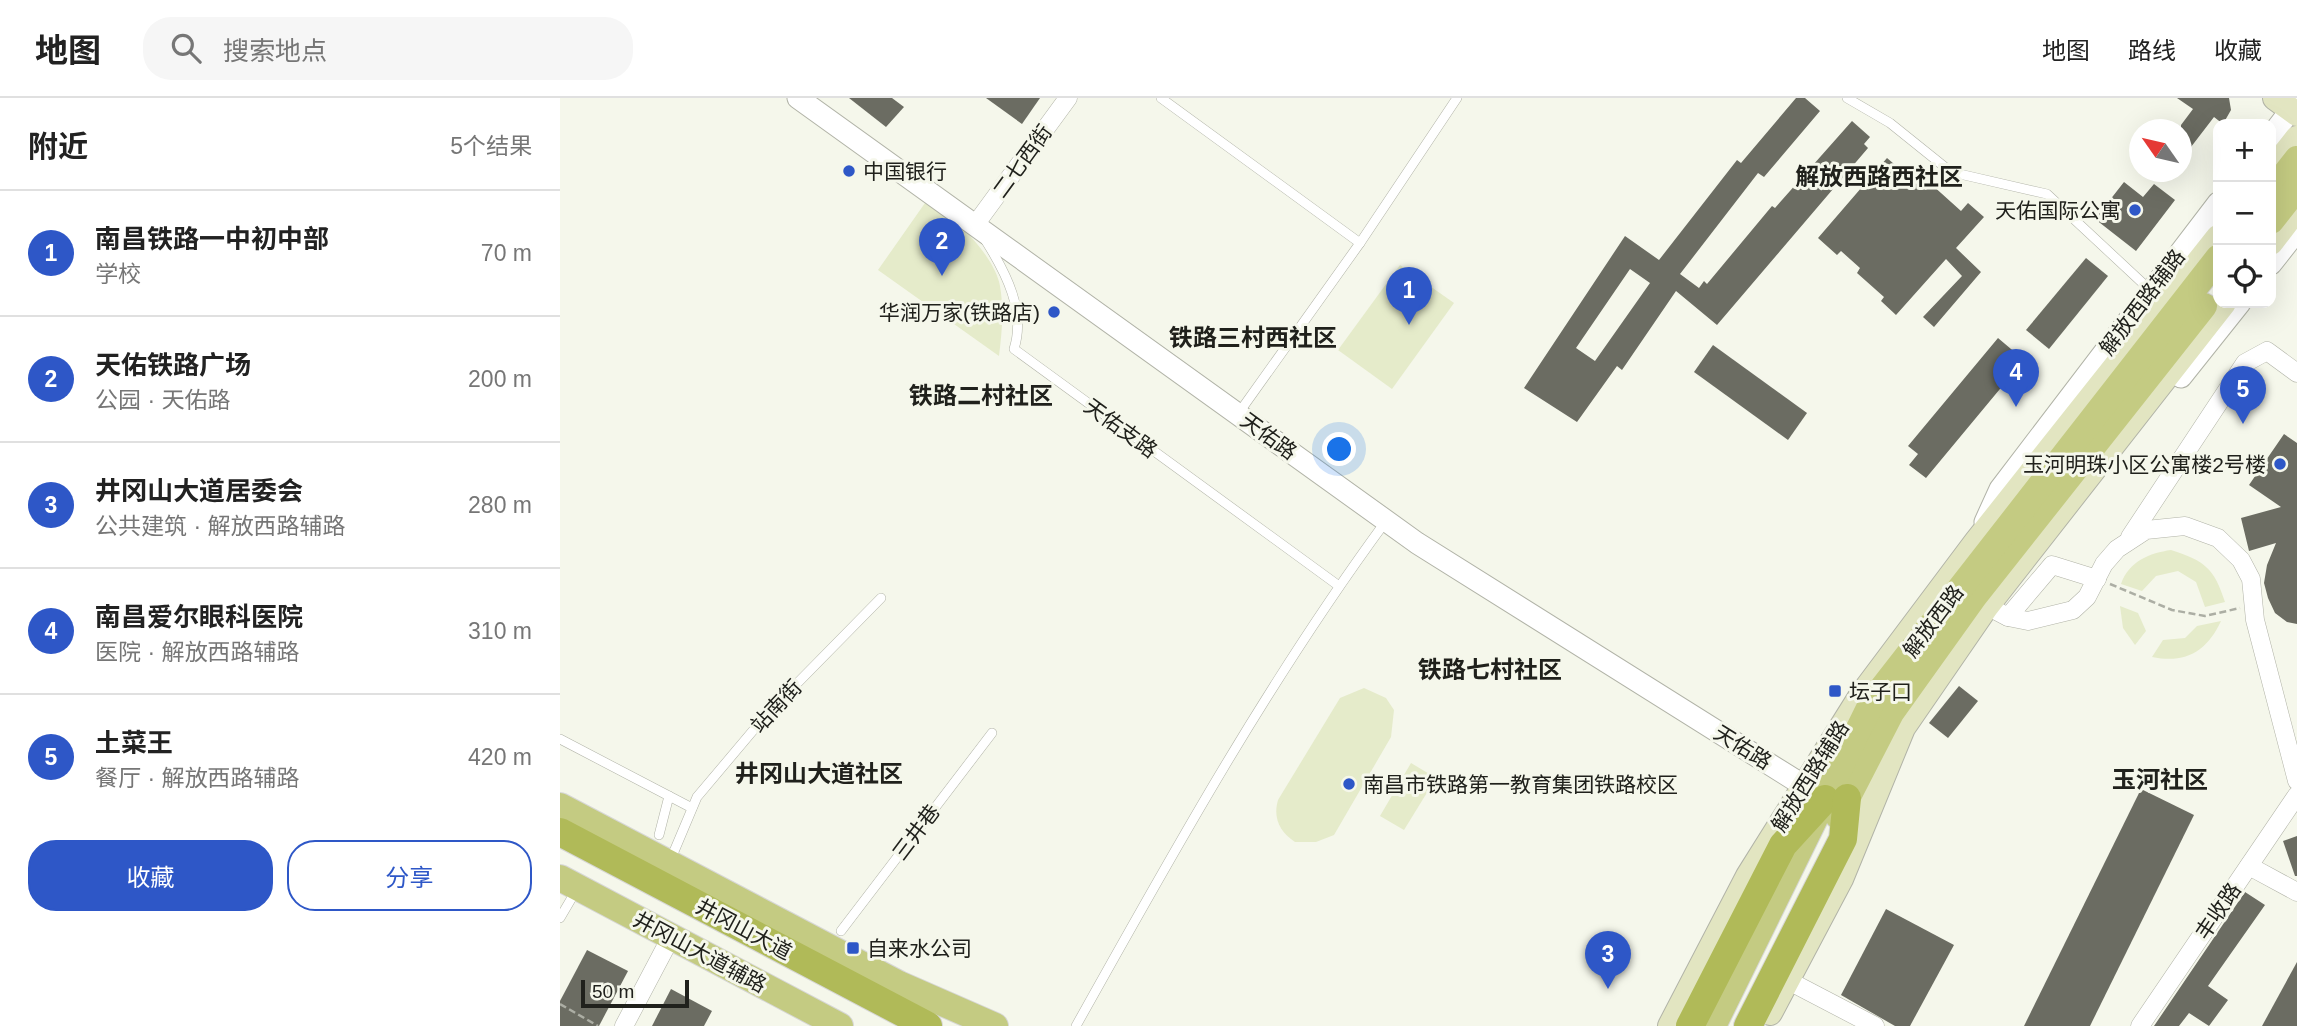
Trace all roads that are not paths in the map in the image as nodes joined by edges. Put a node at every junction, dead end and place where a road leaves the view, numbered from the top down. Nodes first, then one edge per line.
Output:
1 (798, 98) edge
2 (1068, 98) edge
3 (1161, 98) edge
4 (1457, 98) edge
5 (1847, 98) edge
6 (2290, 106) edge
7 (2276, 128) edge
8 (2297, 138) edge
9 (2297, 159) edge
10 (2276, 165) edge
11 (2276, 186) edge
12 (2297, 188) edge
13 (2213, 209) edge
14 (2297, 209) edge
15 (2276, 215) edge
16 (975, 225) junction
17 (2297, 231) edge
18 (2276, 236) edge
19 (1360, 243) junction
20 (2213, 243) edge
21 (2276, 258) edge
22 (2213, 265) edge
23 (2150, 290) junction
24 (2213, 294) edge
25 (2220, 308) edge
26 (2236, 308) edge
27 (2297, 373) edge
28 (1238, 414) junction
29 (1386, 521) junction
30 (2128, 540) junction
31 (1976, 542) junction
32 (2024, 558) junction
33 (2097, 579) junction
34 (1339, 586) junction
35 (881, 598) dead end
36 (1932, 601) junction
37 (1990, 616) junction
38 (1927, 645) junction
39 (1904, 676) junction
40 (1862, 694) junction
41 (1903, 728) junction
42 (992, 733) dead end
43 (560, 739) edge
44 (2293, 746) edge
45 (2297, 781) edge
46 (1825, 794) junction
47 (2297, 795) edge
48 (669, 796) junction
49 (560, 806) edge
50 (692, 808) junction
51 (560, 832) edge
52 (659, 835) dead end
53 (560, 848) edge
54 (669, 863) junction
55 (2249, 866) junction
56 (569, 882) edge
57 (2297, 892) edge
58 (560, 918) edge
59 (841, 931) dead end
60 (671, 937) junction
61 (1787, 980) junction
62 (900, 984) junction
63 (624, 1026) edge
64 (840, 1026) edge
65 (898, 1026) edge
66 (928, 1026) edge
67 (937, 1026) edge
68 (968, 1026) edge
69 (995, 1026) edge
70 (1076, 1026) edge
71 (1670, 1026) edge
72 (1690, 1026) edge
73 (1713, 1026) edge
74 (1729, 1026) edge
75 (1748, 1026) edge
76 (1763, 1026) edge
77 (1875, 1026) edge
78 (2140, 1026) edge

1 - 16 street, 天佑路
2 - 16 street, 二七西街
3 - 19 lane
4 - 19 lane
5 - 23 lane
6 - 7 street
8 - 10 main road
9 - 11 main road
12 - 15 main road
13 - 23 street, 解放西路辅路
14 - 18 main road
16 - 28 street, 天佑路
16 - 34 lane, 天佑支路
17 - 21 street
19 - 28 lane
20 - 31 main road, 解放西路辅路
22 - 38 main road, 解放西路
23 - 31 street, 解放西路辅路
24 - 38 main road, 解放西路
25 - 32 main road
26 - 32 street
27 - 30 street
28 - 29 street, 天佑路
29 - 34 lane
29 - 46 street, 天佑路
30 - 33 street
30 - 44 street
31 - 36 main road, 解放西路辅路
32 - 37 main road
33 - 37 street
33 - 37 street
34 - 70 lane
35 - 50 lane, 站南街
36 - 38 main road
36 - 40 main road, 解放西路辅路
37 - 38 main road
37 - 41 main road
38 - 39 main road, 解放西路
39 - 40 main road
39 - 41 main road
39 - 46 main road, 解放西路
40 - 46 main road, 解放西路辅路
41 - 61 main road
42 - 59 lane, 三井巷
43 - 48 lane
44 - 45 street
46 - 71 main road, 解放西路辅路
46 - 72 highway
46 - 73 main road, 解放西路
46 - 74 main road, 解放西路
46 - 75 highway
47 - 55 street, 丰收路
48 - 50 lane
48 - 52 lane
49 - 54 main road
50 - 54 lane, 站南街
51 - 66 highway, 井冈山大道
53 - 65 highway, 井冈山大道
54 - 62 main road
55 - 57 street
55 - 78 street, 丰收路
56 - 58 lane
56 - 60 main road, 井冈山大道辅路
60 - 63 street
60 - 64 main road, 井冈山大道辅路
61 - 76 main road
61 - 77 street
62 - 68 main road
62 - 69 main road
67 - 68 main road

